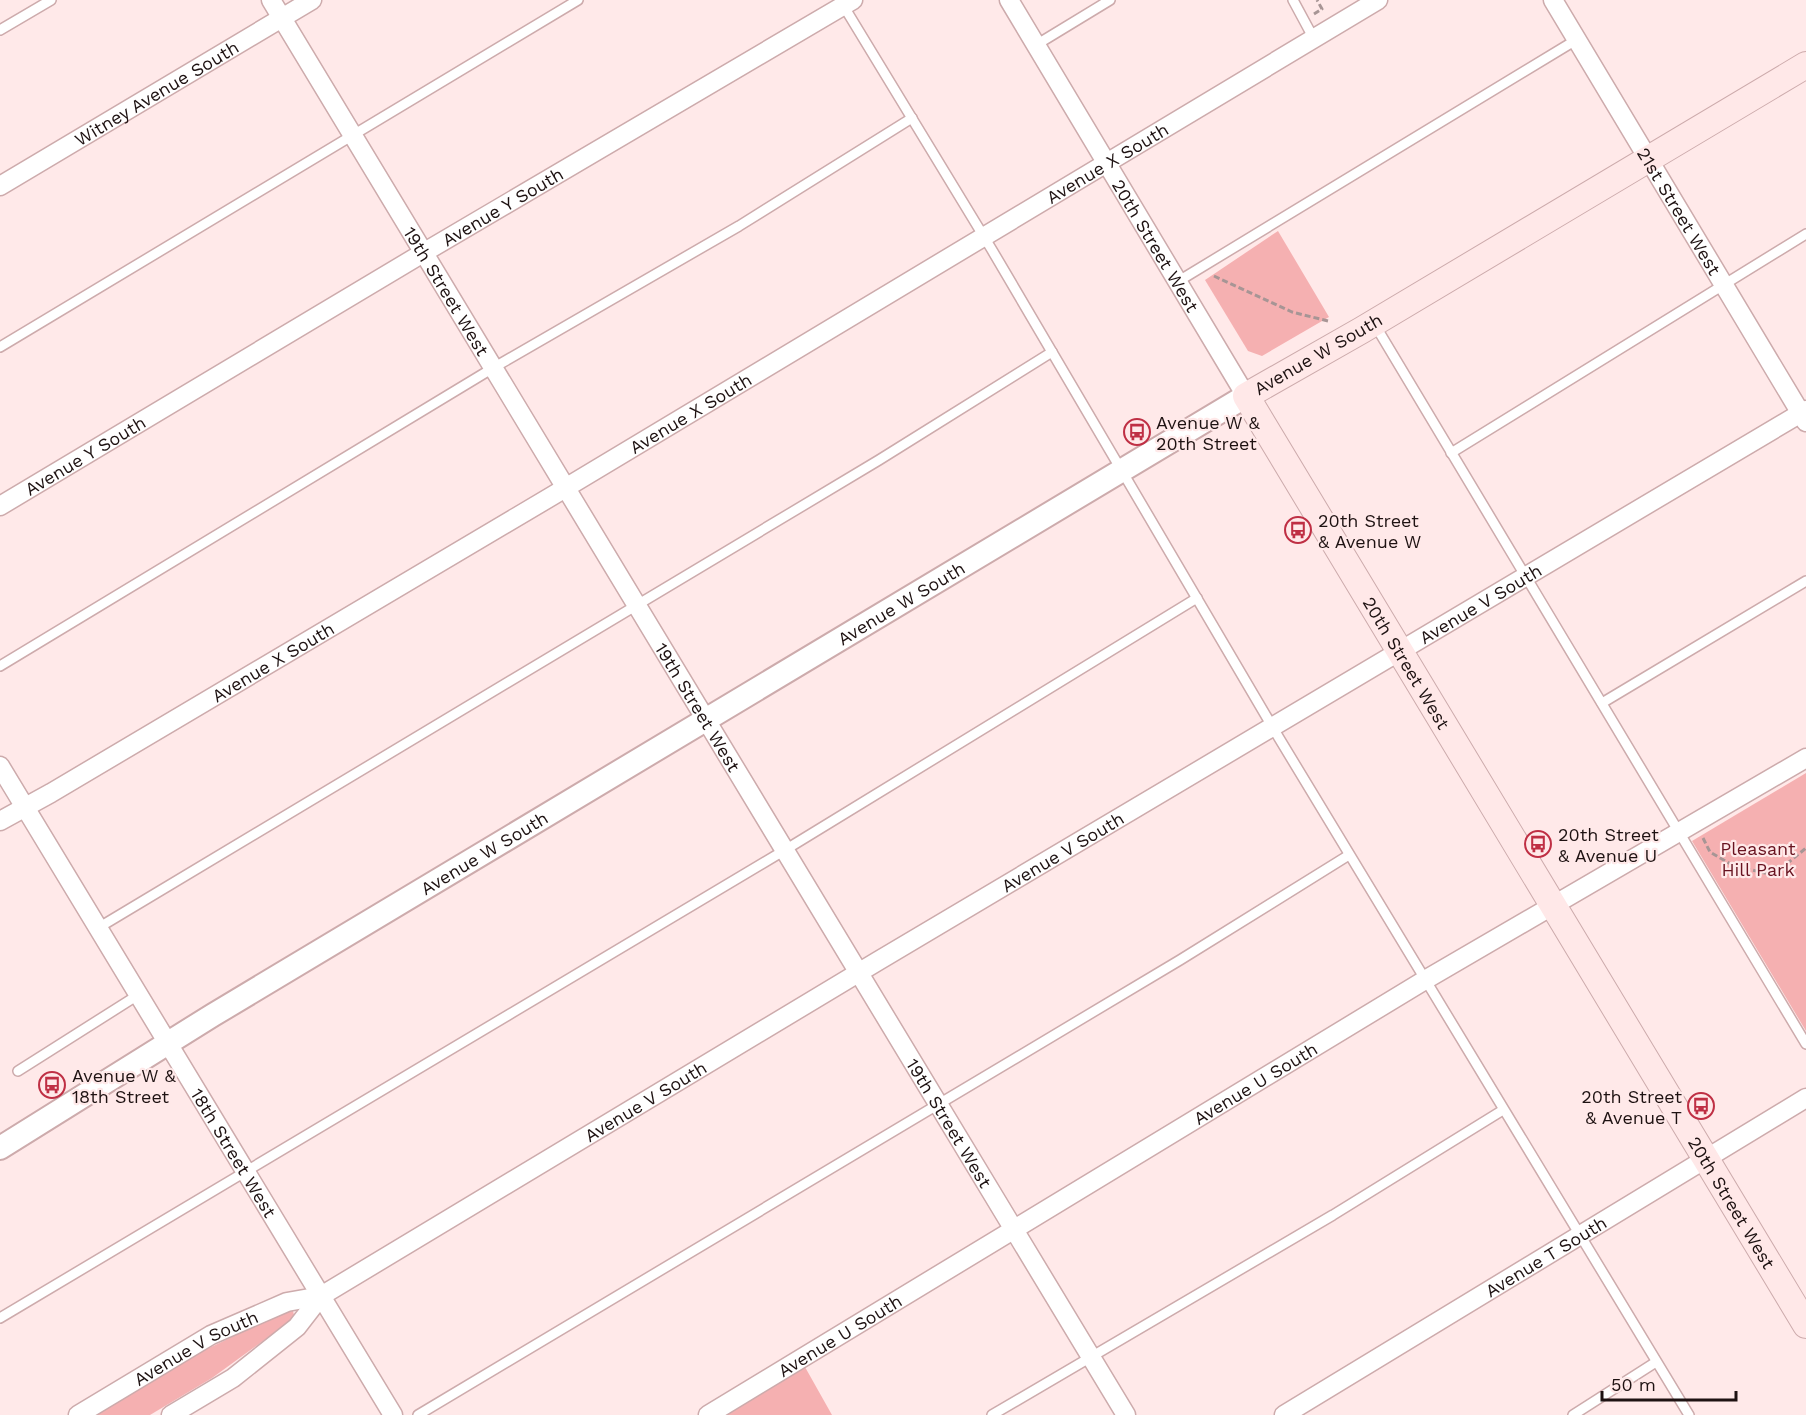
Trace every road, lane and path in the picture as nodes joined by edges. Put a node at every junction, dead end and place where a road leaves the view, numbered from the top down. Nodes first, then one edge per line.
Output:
1 (51, 0) edge
2 (271, 0) edge
3 (312, 0) edge
4 (578, 0) edge
5 (1009, 0) edge
6 (1110, 0) edge
7 (1293, 0) edge
8 (1378, 0) edge
9 (1552, 0) edge
10 (846, 2) edge
11 (282, 18) junction
12 (0, 30) edge
13 (1314, 39) junction
14 (1576, 40) junction
15 (1036, 45) junction
16 (1806, 65) edge
17 (912, 118) junction
18 (351, 134) junction
19 (1647, 160) junction
20 (1107, 164) junction
21 (0, 186) edge
22 (1806, 234) edge
23 (983, 236) junction
24 (423, 253) junction
25 (1198, 269) junction
26 (1177, 282) junction
27 (1723, 285) junction
28 (1328, 321) dead end
29 (1374, 323) junction
30 (0, 347) edge
31 (1052, 352) junction
32 (493, 368) junction
33 (1246, 396) junction
34 (1804, 415) edge
35 (1451, 453) junction
36 (1122, 471) junction
37 (566, 488) junction
38 (0, 506) edge
39 (1524, 576) junction
40 (1806, 581) edge
41 (1197, 598) junction
42 (636, 605) junction
43 (1400, 652) junction
44 (0, 666) edge
45 (1602, 703) junction
46 (706, 721) junction
47 (1272, 728) junction
48 (1806, 758) edge
49 (0, 766) edge
50 (25, 807) junction
51 (0, 821) edge
52 (1683, 837) junction
53 (1806, 848) edge
54 (785, 850) junction
55 (1349, 855) junction
56 (1553, 904) junction
57 (98, 928) junction
58 (859, 973) junction
59 (1425, 980) junction
60 (138, 995) junction
61 (167, 1044) junction
62 (1806, 1044) edge
63 (18, 1071) dead end
64 (1806, 1098) edge
65 (938, 1105) junction
66 (1503, 1110) junction
67 (0, 1148) edge
68 (1707, 1159) junction
69 (244, 1171) junction
70 (1014, 1230) junction
71 (1579, 1236) junction
72 (321, 1296) junction
73 (0, 1318) edge
74 (1806, 1325) edge
75 (1091, 1356) junction
76 (1656, 1362) junction
77 (78, 1415) edge
78 (171, 1415) edge
79 (393, 1415) edge
80 (418, 1415) edge
81 (708, 1415) edge
82 (992, 1415) edge
83 (1126, 1415) edge
84 (1284, 1415) edge
85 (1573, 1415) edge
86 (1689, 1415) edge

1 - 12 lane
2 - 11 street, 19th Street West
3 - 11 street, Witney Avenue South
4 - 18 lane
5 - 15 street, 20th Street West
6 - 15 lane
7 - 13 lane
8 - 13 street, Avenue X South
9 - 14 street, 21st Street West
10 - 17 lane
10 - 24 street, Avenue Y South
11 - 18 street, 19th Street West
11 - 21 street, Witney Avenue South
13 - 20 street, Avenue X South
14 - 19 street, 21st Street West
14 - 25 lane
15 - 20 street, 20th Street West
16 - 19 main road, Avenue W South
17 - 23 lane
17 - 32 lane
18 - 24 street, 19th Street West
18 - 30 lane
19 - 27 street, 21st Street West
19 - 29 main road, Avenue W South
20 - 23 street, Avenue X South
20 - 26 street, 20th Street West
22 - 27 lane
23 - 31 lane
23 - 37 street, Avenue X South
24 - 32 street, 19th Street West
24 - 38 street, Avenue Y South
25 - 26 lane
25 - 28 path
26 - 33 street, 20th Street West
27 - 34 street, 21st Street West
27 - 35 lane
29 - 33 main road, Avenue W South
29 - 35 lane
31 - 36 lane
31 - 42 lane
32 - 37 street, 19th Street West
32 - 44 lane
33 - 36 street, Avenue W South
33 - 43 main road, 20th Street West
34 - 39 street, Avenue V South
35 - 39 lane
36 - 41 lane
36 - 46 street, Avenue W South
37 - 42 street, 19th Street West
37 - 50 street, Avenue X South
39 - 43 street, Avenue V South
39 - 45 lane
40 - 45 lane
41 - 47 lane
41 - 54 lane
42 - 46 street, 19th Street West
42 - 57 lane
43 - 47 street, Avenue V South
43 - 56 main road, 20th Street West
45 - 52 lane
46 - 54 street, 19th Street West
46 - 61 street, Avenue W South
47 - 55 lane
47 - 58 street, Avenue V South
48 - 52 street, Avenue U South
49 - 50 street, 18th Street West
50 - 51 street, Avenue X South
50 - 57 street, 18th Street West
52 - 53 path
52 - 56 street, Avenue U South
52 - 62 lane
54 - 58 street, 19th Street West
54 - 69 lane
55 - 59 lane
55 - 65 lane
56 - 59 street, Avenue U South
56 - 68 main road, 20th Street West
57 - 60 street, 18th Street West
58 - 65 street, 19th Street West
58 - 72 street, Avenue V South
59 - 66 lane
59 - 70 street, Avenue U South
60 - 61 street, 18th Street West
60 - 63 lane
61 - 67 street, Avenue W South
61 - 69 street, 18th Street West
64 - 68 street, Avenue T South
65 - 70 street, 19th Street West
65 - 80 lane
66 - 71 lane
66 - 75 lane
68 - 71 street, Avenue T South
68 - 74 main road, 20th Street West
69 - 72 street, 18th Street West
69 - 73 lane
70 - 75 street, 19th Street West
70 - 81 street, Avenue U South
71 - 76 lane
71 - 84 street, Avenue T South
72 - 77 street, Avenue V South
72 - 78 street, Avenue V South
72 - 79 street, 18th Street West
75 - 82 lane
75 - 83 street, 19th Street West
76 - 85 lane
76 - 86 lane

